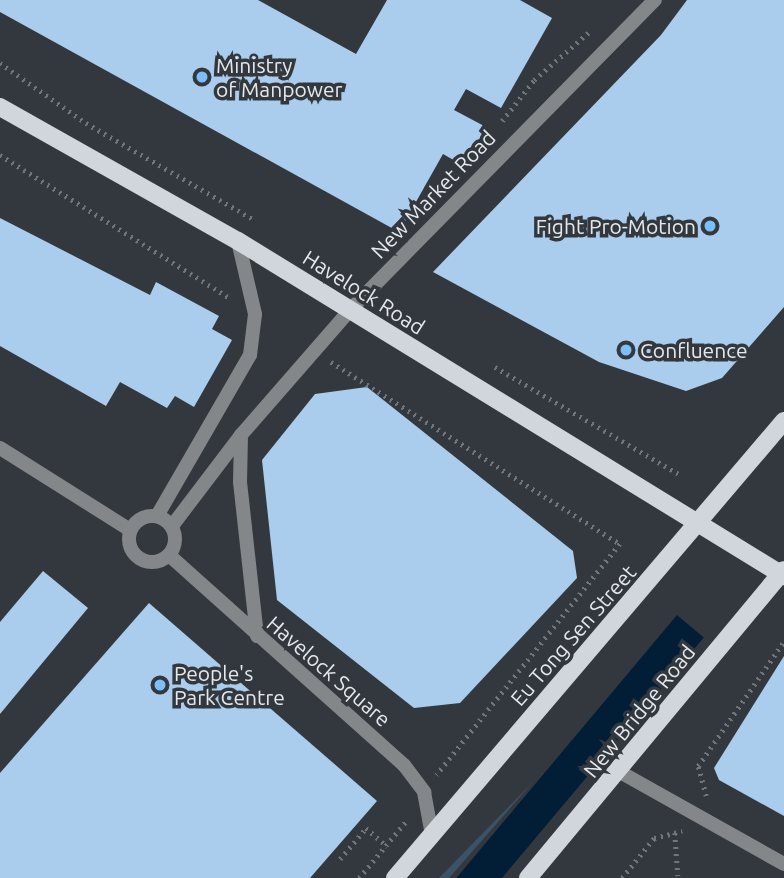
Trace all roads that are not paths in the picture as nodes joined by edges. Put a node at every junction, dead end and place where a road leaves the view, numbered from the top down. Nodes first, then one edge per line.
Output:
1 (649, 2) edge
2 (0, 107) edge
3 (8, 117) edge
4 (238, 241) junction
5 (350, 310) junction
6 (784, 421) edge
7 (241, 435) junction
8 (0, 448) edge
9 (157, 516) junction
10 (699, 524) junction
11 (172, 526) junction
12 (130, 530) junction
13 (169, 555) junction
14 (783, 574) edge
15 (257, 636) junction
16 (620, 772) junction
17 (432, 835) junction
18 (784, 864) edge
19 (395, 878) edge
20 (528, 878) edge

1 - 5 street, New Market Road
2 - 3 main road, Havelock Road
3 - 4 main road, Havelock Road
4 - 5 main road, Havelock Road
4 - 9 street
5 - 7 street, New Market Road
5 - 10 main road, Havelock Road
6 - 10 main road, Eu Tong Sen Street
7 - 11 street, New Market Road
7 - 15 street
8 - 12 street
9 - 11 street
9 - 12 street
10 - 14 main road, Havelock Road
10 - 17 main road, Eu Tong Sen Street
11 - 13 street
12 - 13 street
13 - 15 street, Havelock Square
14 - 16 main road, New Bridge Road
15 - 17 street, Havelock Square
16 - 18 street
16 - 20 main road, New Bridge Road
17 - 19 main road, Eu Tong Sen Street

